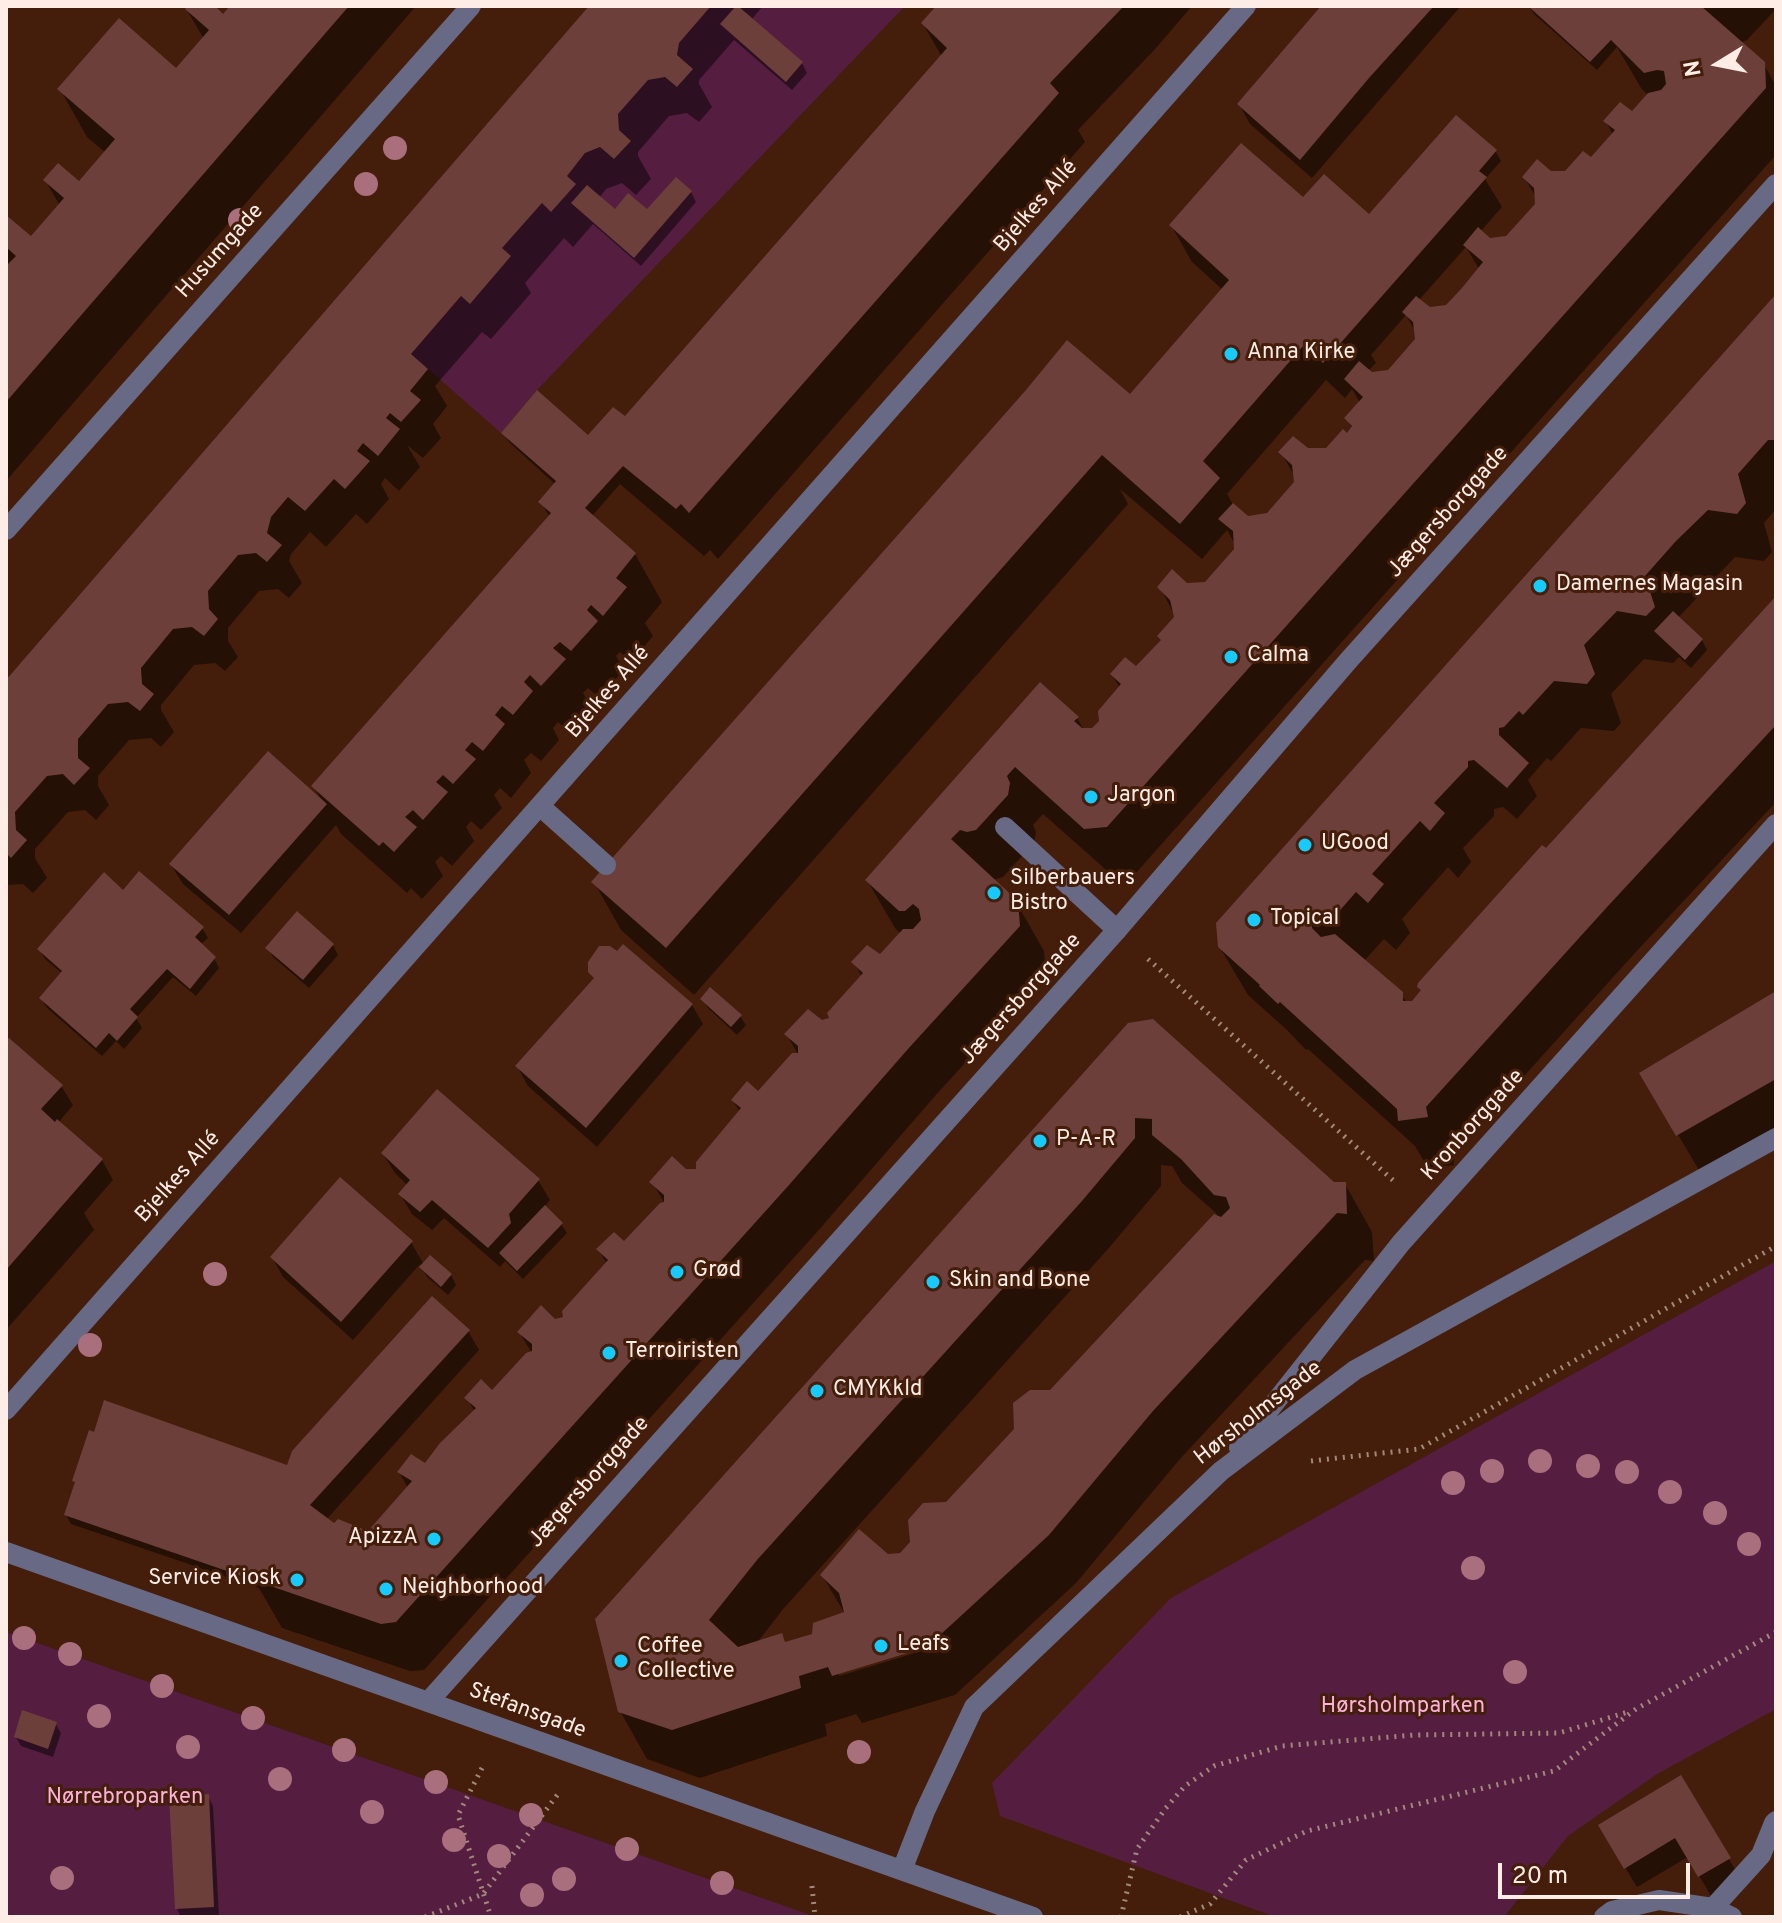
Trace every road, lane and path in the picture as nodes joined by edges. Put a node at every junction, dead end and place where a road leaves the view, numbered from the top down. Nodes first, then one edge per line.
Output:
1 (471, 6) edge
2 (1246, 6) edge
3 (1776, 184) edge
4 (6, 530) edge
5 (541, 807) junction
6 (1776, 824) edge
7 (1005, 827) dead end
8 (606, 865) dead end
9 (1117, 930) junction
10 (1776, 1138) edge
11 (1429, 1213) junction
12 (1776, 1246) edge
13 (6, 1410) edge
14 (1297, 1462) dead end
15 (1221, 1471) junction
16 (6, 1552) edge
17 (1776, 1632) edge
18 (428, 1702) junction
19 (1636, 1709) junction
20 (502, 1728) junction
21 (585, 1758) junction
22 (1776, 1821) edge
23 (902, 1870) junction
24 (483, 1894) junction
25 (1713, 1908) junction
26 (425, 1917) edge
27 (491, 1917) edge
28 (1033, 1917) edge
29 (1121, 1917) edge
30 (1180, 1917) edge
31 (1604, 1917) edge
32 (1732, 1917) edge

1 - 4 street, Husumgade
2 - 5 street, Bjelkes Allé
3 - 9 street, Jægersborggade
5 - 8 street
5 - 13 street, Bjelkes Allé
6 - 11 street, Kronborggade
7 - 9 street
9 - 11 path
9 - 18 street, Jægersborggade
10 - 15 street, Hørsholmsgade
11 - 15 street, Kronborggade
12 - 14 path
15 - 23 street, Hørsholmsgade
16 - 18 street, Stefansgade
17 - 19 path
18 - 20 street, Stefansgade
19 - 29 path
19 - 30 path
20 - 21 street, Stefansgade
20 - 24 path
21 - 23 street, Stefansgade
21 - 24 path
22 - 25 street
23 - 28 street, Stefansgade
24 - 26 path
24 - 27 path
25 - 31 street
25 - 32 street

